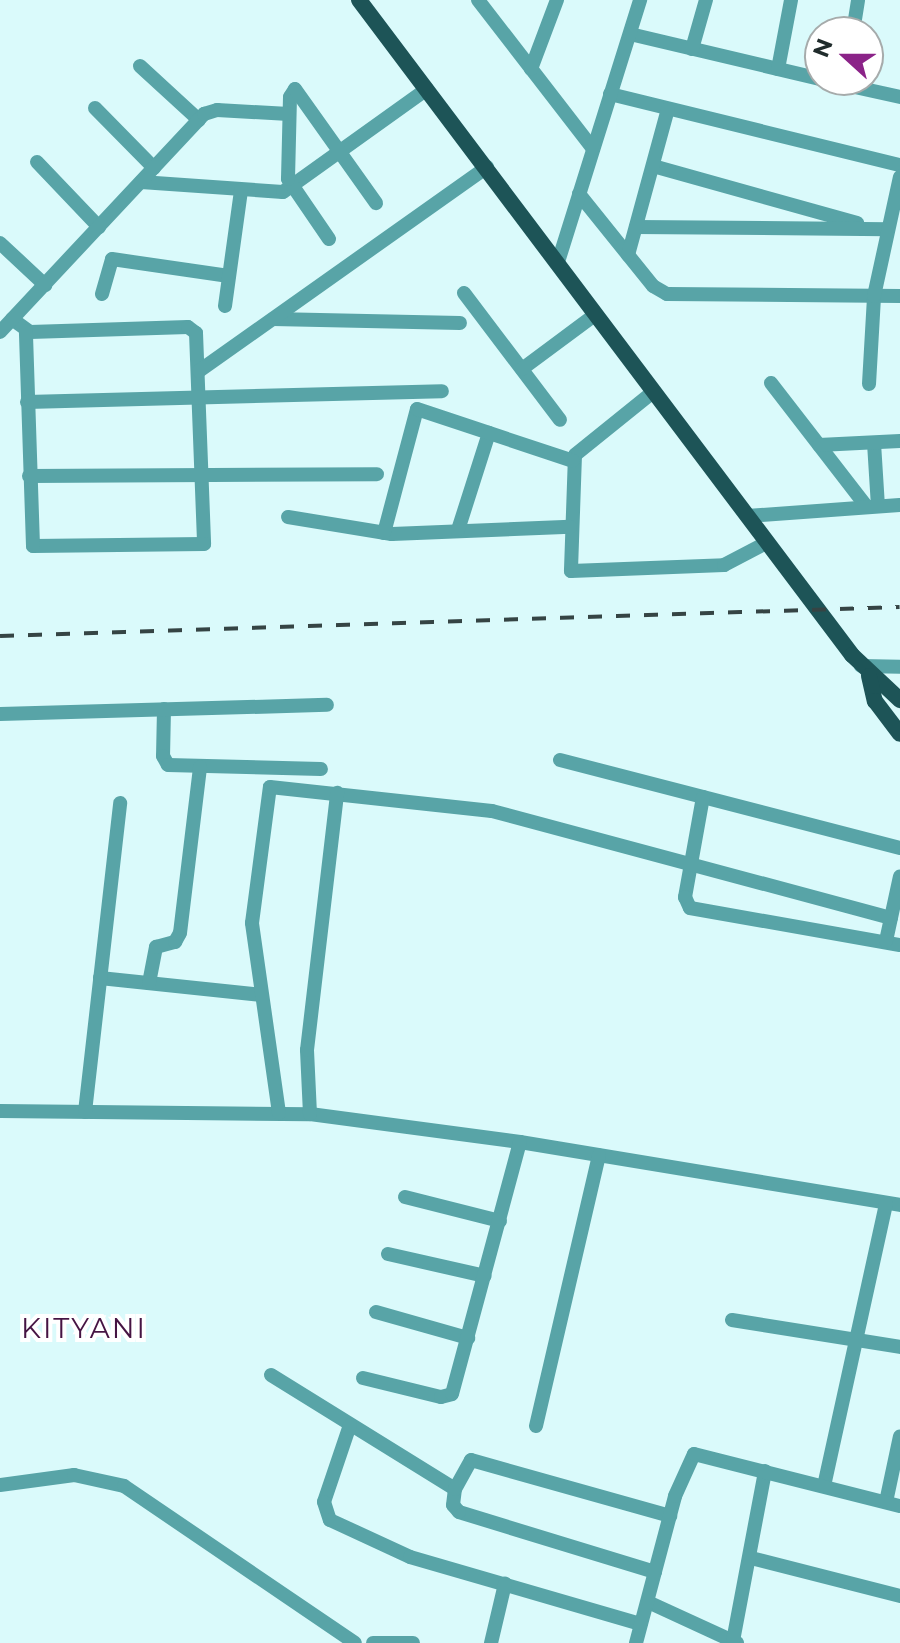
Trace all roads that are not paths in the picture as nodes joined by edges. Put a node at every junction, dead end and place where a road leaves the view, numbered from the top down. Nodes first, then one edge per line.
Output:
1 (359, 0) edge
2 (478, 0) edge
3 (557, 0) edge
4 (640, 0) edge
5 (706, 0) edge
6 (791, 0) edge
7 (630, 34) junction
8 (692, 49) junction
9 (140, 66) dead end
10 (531, 69) junction
11 (778, 69) junction
12 (804, 76) edge
13 (427, 89) junction
14 (610, 94) junction
15 (95, 108) dead end
16 (668, 109) junction
17 (289, 114) junction
18 (199, 120) junction
19 (593, 149) junction
20 (341, 152) junction
21 (37, 162) dead end
22 (900, 165) edge
23 (653, 166) junction
24 (487, 167) junction
25 (154, 168) junction
26 (900, 177) edge
27 (141, 182) junction
28 (292, 188) junction
29 (241, 190) junction
30 (579, 194) junction
31 (376, 203) dead end
32 (99, 227) junction
33 (636, 227) junction
34 (882, 229) junction
35 (329, 239) dead end
36 (0, 243) edge
37 (628, 255) junction
38 (558, 262) junction
39 (229, 276) junction
40 (45, 285) junction
41 (464, 293) dead end
42 (102, 294) dead end
43 (874, 296) junction
44 (900, 296) edge
45 (225, 306) dead end
46 (596, 314) junction
47 (12, 319) junction
48 (273, 319) junction
49 (460, 323) dead end
50 (26, 331) junction
51 (0, 332) edge
52 (522, 369) junction
53 (199, 371) junction
54 (771, 383) dead end
55 (869, 384) dead end
56 (442, 391) dead end
57 (653, 392) junction
58 (200, 399) junction
59 (27, 402) junction
60 (560, 420) dead end
61 (489, 433) junction
62 (900, 441) edge
63 (874, 443) junction
64 (819, 445) junction
65 (900, 459) edge
66 (573, 461) junction
67 (377, 474) dead end
68 (29, 476) junction
69 (204, 478) junction
70 (900, 505) edge
71 (872, 506) junction
72 (747, 516) junction
73 (288, 517) dead end
74 (570, 527) junction
75 (458, 530) junction
76 (384, 533) junction
77 (766, 543) junction
78 (900, 667) edge
79 (865, 671) junction
80 (900, 700) edge
81 (327, 705) dead end
82 (164, 709) junction
83 (0, 714) edge
84 (900, 734) edge
85 (560, 760) dead end
86 (200, 767) junction
87 (321, 769) dead end
88 (337, 793) junction
89 (703, 797) junction
90 (120, 803) dead end
91 (900, 848) edge
92 (689, 865) junction
93 (900, 876) edge
94 (891, 918) junction
95 (893, 943) edge
96 (100, 978) junction
97 (149, 983) junction
98 (261, 995) junction
99 (0, 1111) edge
100 (85, 1112) junction
101 (279, 1113) junction
102 (310, 1114) junction
103 (520, 1142) junction
104 (599, 1155) junction
105 (405, 1197) dead end
106 (893, 1204) edge
107 (500, 1221) junction
108 (388, 1254) dead end
109 (485, 1276) junction
110 (376, 1312) dead end
111 (732, 1320) dead end
112 (468, 1338) junction
113 (855, 1339) junction
114 (900, 1347) edge
115 (271, 1375) dead end
116 (363, 1378) dead end
117 (350, 1425) junction
118 (536, 1426) dead end
119 (899, 1445) edge
120 (765, 1471) junction
121 (0, 1485) edge
122 (824, 1486) junction
123 (455, 1489) junction
124 (893, 1504) edge
125 (670, 1516) junction
126 (751, 1558) junction
127 (655, 1572) junction
128 (505, 1584) junction
129 (900, 1596) edge
130 (648, 1602) junction
131 (640, 1624) junction
132 (735, 1642) edge
133 (355, 1643) edge
134 (373, 1643) edge
135 (413, 1643) edge
136 (491, 1643) edge
137 (636, 1643) edge

1 - 13 main road
2 - 10 street
3 - 10 street
4 - 7 street
5 - 8 street
6 - 11 street
7 - 8 street
7 - 14 street
8 - 11 street
9 - 18 street
10 - 19 street
11 - 12 street
13 - 20 street
13 - 24 main road
14 - 16 street
14 - 19 street
15 - 25 street
16 - 22 street
16 - 23 street
17 - 18 street
17 - 20 street
17 - 28 street
18 - 25 street
19 - 30 street
20 - 28 street
20 - 31 street
21 - 32 street
23 - 33 street
23 - 34 street
24 - 38 main road
24 - 48 street
25 - 27 street
26 - 34 street
27 - 29 street
27 - 32 street
28 - 29 street
28 - 35 street
29 - 39 street
30 - 37 street
30 - 38 street
32 - 40 street
33 - 34 street
33 - 37 street
34 - 43 street
36 - 40 street
37 - 43 street
38 - 46 main road
39 - 42 street
39 - 45 street
40 - 47 street
41 - 52 street
43 - 44 street
43 - 55 street
46 - 52 street
46 - 57 main road
47 - 50 street
47 - 51 street
48 - 49 street
48 - 53 street
50 - 53 street
50 - 59 street
52 - 60 street
53 - 58 street
54 - 64 street
56 - 58 street
57 - 66 street
57 - 72 main road
58 - 59 street
58 - 69 street
59 - 68 street
61 - 66 street
61 - 75 street
61 - 76 street
62 - 63 street
62 - 65 street
63 - 64 street
63 - 71 street
64 - 71 street
66 - 74 street
67 - 69 street
68 - 69 street
68 - 69 street
70 - 71 street
71 - 72 street
72 - 77 main road
73 - 76 street
74 - 75 street
74 - 77 street
75 - 76 street
77 - 79 main road
78 - 79 street
79 - 80 main road
79 - 84 main road
81 - 82 street
82 - 83 street
82 - 86 street
85 - 89 street
86 - 87 street
86 - 97 street
88 - 92 street
88 - 98 street
88 - 102 street
89 - 91 street
89 - 92 street
90 - 96 street
92 - 94 street
92 - 95 street
93 - 94 street
94 - 95 street
96 - 97 street
96 - 100 street
97 - 98 street
98 - 101 street
99 - 100 street
100 - 101 street
101 - 102 street
102 - 103 street
103 - 104 street
103 - 107 street
104 - 106 street
104 - 118 street
105 - 107 street
106 - 113 street
107 - 109 street
108 - 109 street
109 - 112 street
110 - 112 street
111 - 113 street
112 - 116 street
113 - 114 street
113 - 122 street
115 - 117 street
117 - 123 street
117 - 128 street
119 - 124 street
120 - 122 street
120 - 125 street
120 - 126 street
121 - 133 street
122 - 124 street
123 - 125 street
123 - 127 street
125 - 127 street
126 - 129 street
126 - 132 street
127 - 130 street
128 - 131 street
128 - 136 street
130 - 131 street
130 - 132 street
131 - 137 street
134 - 135 street

